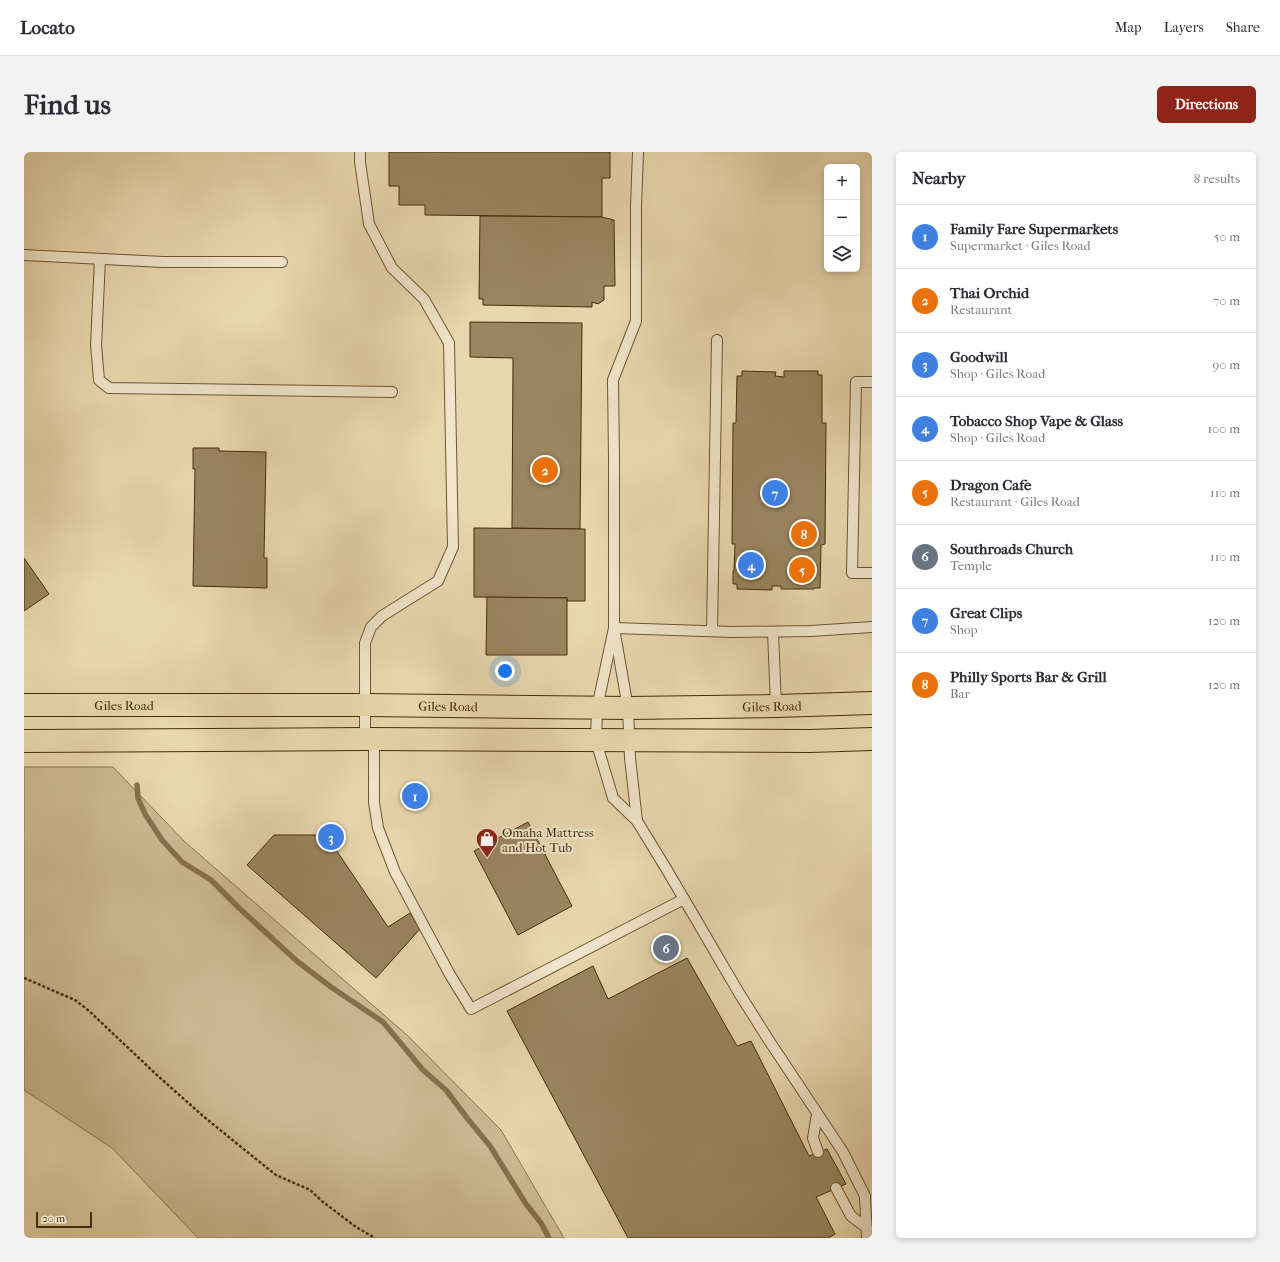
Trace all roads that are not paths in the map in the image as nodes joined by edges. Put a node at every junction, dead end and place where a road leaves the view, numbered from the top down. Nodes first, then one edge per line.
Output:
1 (360, 152) edge
2 (638, 152) edge
3 (24, 255) edge
4 (100, 259) junction
5 (282, 262) dead end
6 (717, 340) dead end
7 (872, 382) edge
8 (392, 392) dead end
9 (872, 573) edge
10 (872, 627) edge
11 (614, 628) junction
12 (712, 631) junction
13 (773, 632) junction
14 (872, 702) edge
15 (24, 705) edge
16 (364, 705) junction
17 (776, 706) junction
18 (597, 708) junction
19 (628, 708) junction
20 (872, 739) edge
21 (370, 740) junction
22 (630, 740) junction
23 (24, 741) edge
24 (596, 741) junction
25 (637, 821) junction
26 (684, 899) junction
27 (817, 1114) junction
28 (818, 1152) dead end
29 (836, 1188) dead end
30 (868, 1234) edge

1 - 16 lane
2 - 11 lane
3 - 4 lane
4 - 5 lane
4 - 8 lane
6 - 12 lane
7 - 9 lane
10 - 13 lane
11 - 12 lane
11 - 18 lane
11 - 19 lane
12 - 13 lane
13 - 17 lane
14 - 17 main road, Giles Road
15 - 16 main road, Giles Road
16 - 18 main road, Giles Road
16 - 21 lane
17 - 19 main road, Giles Road
18 - 19 main road, Giles Road
18 - 24 lane
19 - 22 lane
20 - 22 main road
21 - 23 main road
21 - 24 main road
21 - 26 lane
22 - 24 main road
22 - 25 lane
24 - 25 lane
25 - 26 lane
26 - 27 lane
27 - 28 lane
27 - 30 lane
29 - 30 lane

